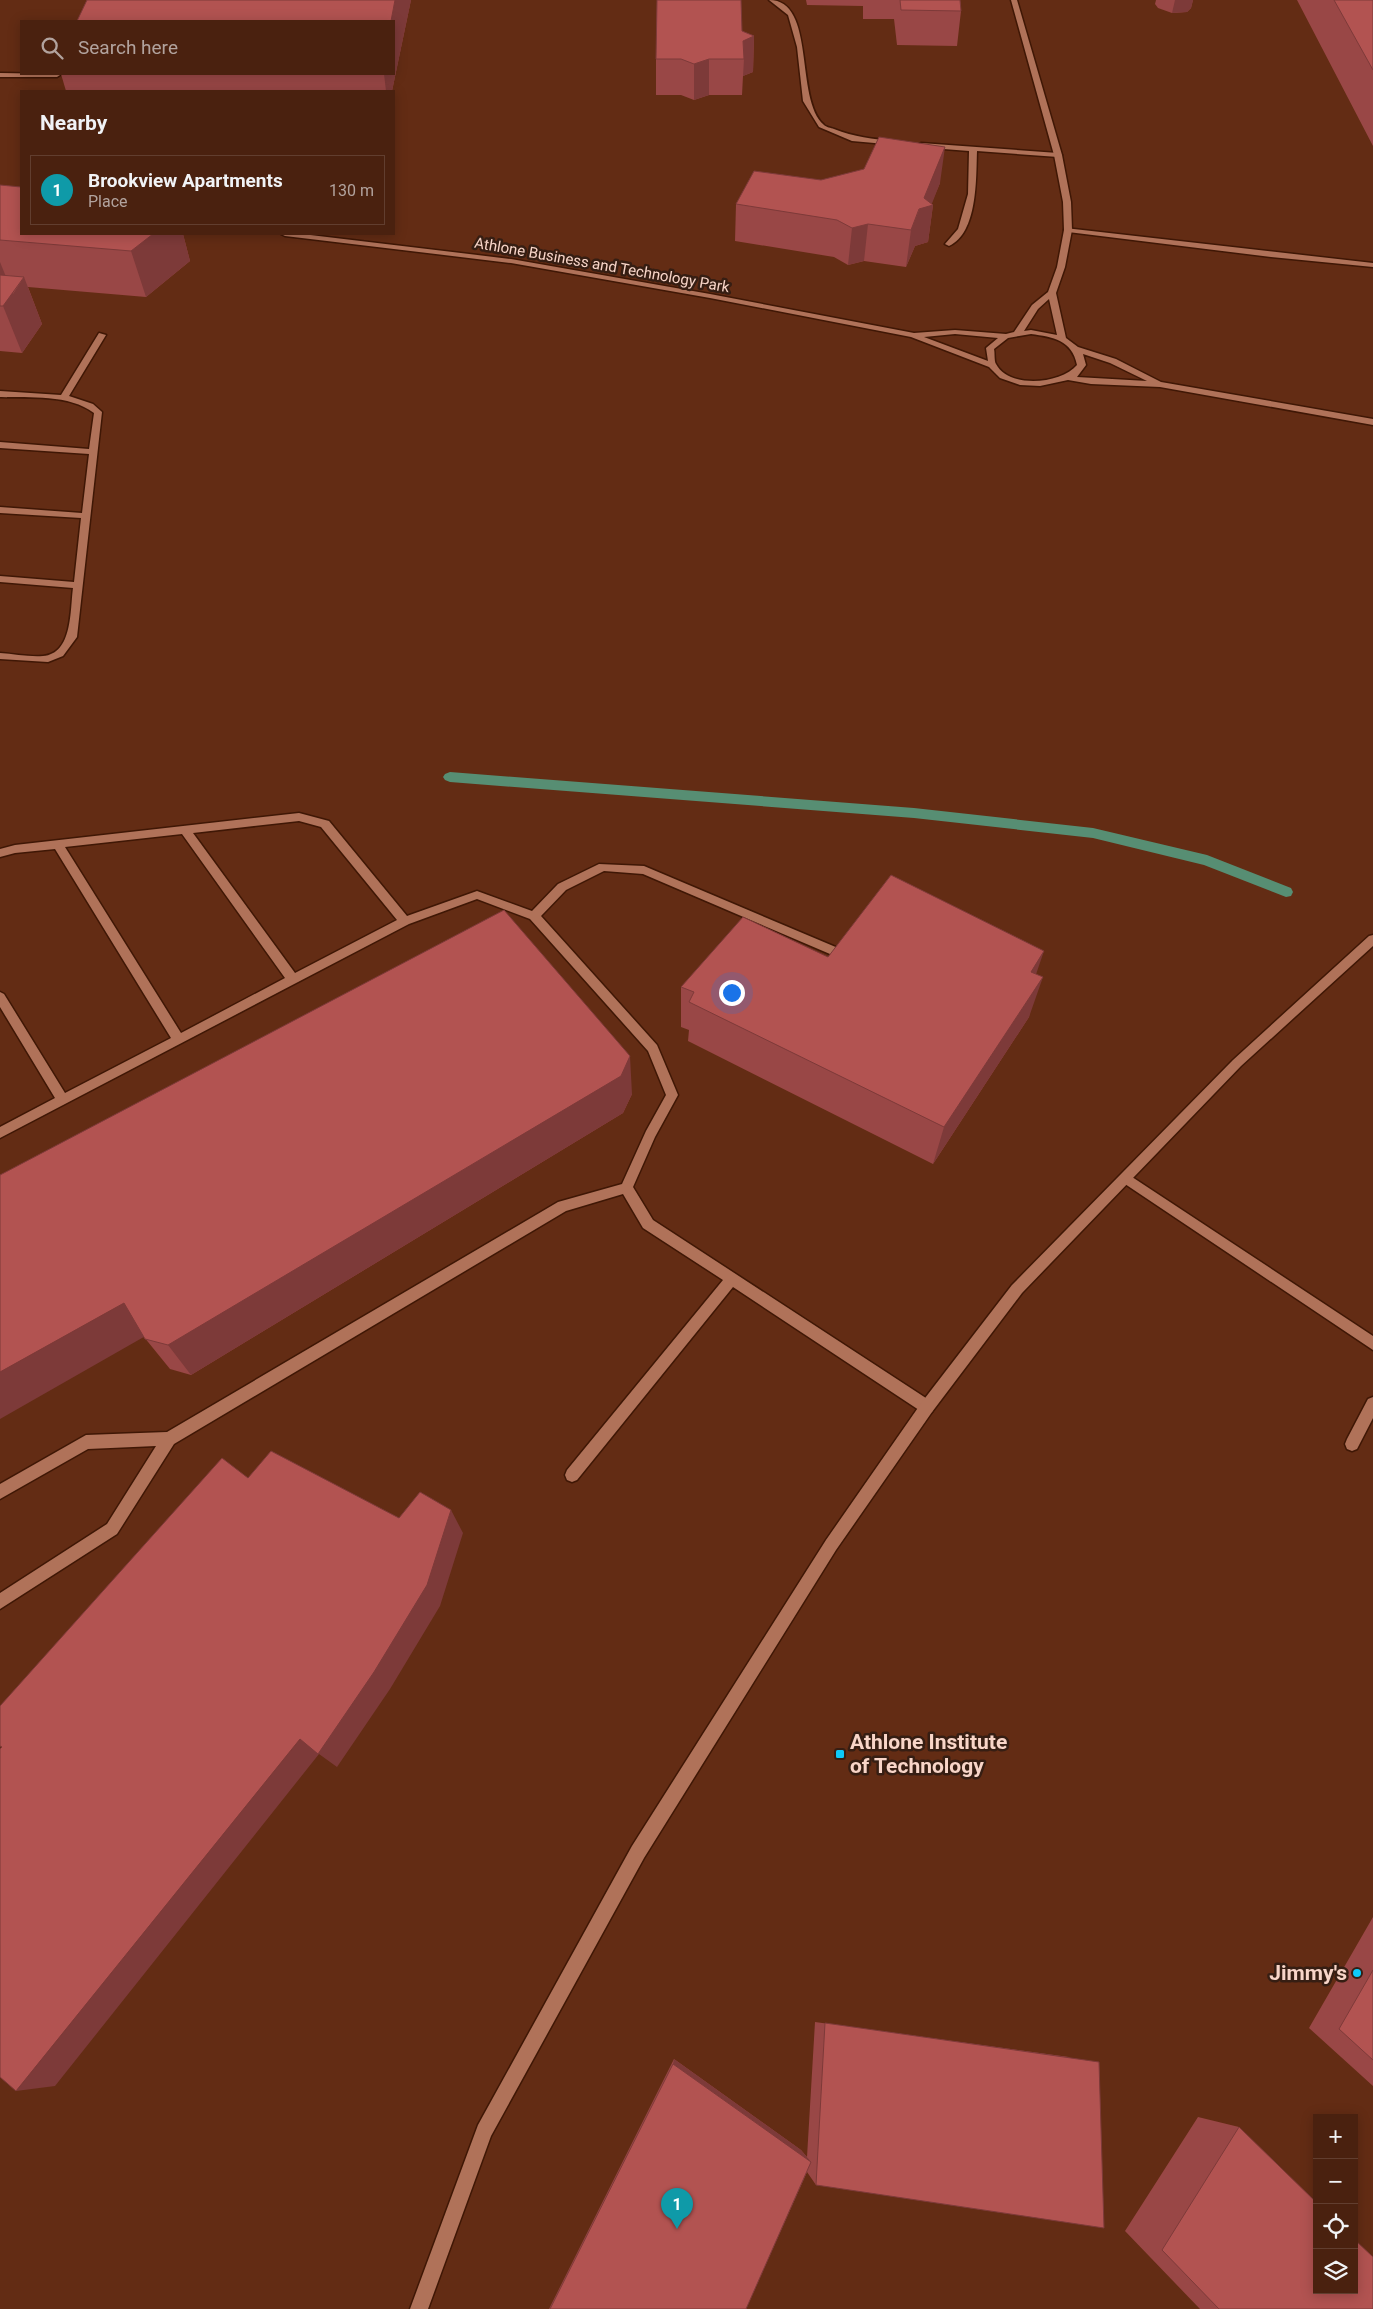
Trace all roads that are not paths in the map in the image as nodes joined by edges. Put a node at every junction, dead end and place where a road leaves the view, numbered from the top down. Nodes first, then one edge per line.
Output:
1 (772, 0) edge
2 (1014, 0) edge
3 (0, 75) edge
4 (57, 75) edge
5 (898, 143) edge
6 (917, 144) edge
7 (973, 148) junction
8 (1058, 155) junction
9 (1068, 230) junction
10 (293, 235) edge
11 (949, 244) dead end
12 (1373, 265) edge
13 (1052, 293) junction
14 (1018, 333) junction
15 (102, 335) dead end
16 (913, 335) junction
17 (1006, 336) junction
18 (1062, 340) junction
19 (1076, 349) junction
20 (992, 365) junction
21 (1069, 378) junction
22 (1160, 384) junction
23 (0, 394) edge
24 (63, 399) junction
25 (1373, 422) edge
26 (0, 445) edge
27 (93, 452) junction
28 (0, 510) edge
29 (86, 516) junction
30 (0, 579) edge
31 (78, 585) junction
32 (0, 656) edge
33 (185, 830) junction
34 (58, 845) junction
35 (0, 853) edge
36 (534, 916) junction
37 (404, 921) junction
38 (1373, 939) edge
39 (834, 951) edge
40 (293, 980) junction
41 (0, 997) edge
42 (179, 1040) junction
43 (63, 1100) junction
44 (0, 1133) edge
45 (1126, 1178) junction
46 (626, 1188) junction
47 (732, 1278) junction
48 (1373, 1344) edge
49 (1373, 1404) edge
50 (927, 1407) junction
51 (168, 1439) junction
52 (1352, 1444) dead end
53 (572, 1475) dead end
54 (0, 1492) edge
55 (0, 1602) edge
56 (419, 2309) edge

1 - 5 street
2 - 8 street
3 - 4 street
6 - 7 street
7 - 8 street
7 - 11 street
8 - 9 street
9 - 12 street
9 - 13 street
10 - 16 street, Athlone Business and Technology Park
13 - 14 street
13 - 18 street
14 - 17 street, Athlone Business and Technology Park
14 - 18 street, Athlone Business and Technology Park
15 - 24 street
16 - 17 street, Athlone Business and Technology Park
16 - 20 street, Athlone Business and Technology Park
17 - 20 street
18 - 19 street, Athlone Business and Technology Park
19 - 21 street
19 - 22 street, Athlone Business and Technology Park
20 - 21 street, Athlone Business and Technology Park
21 - 22 street, Athlone Business and Technology Park
22 - 25 street, Athlone Business and Technology Park
23 - 24 street
24 - 27 street
26 - 27 street
27 - 29 street
28 - 29 street
29 - 31 street
30 - 31 street
31 - 32 street
33 - 34 street
33 - 37 street
33 - 40 street
34 - 35 street
34 - 42 street
36 - 37 street
36 - 39 street
36 - 46 street
37 - 40 street
38 - 45 street
40 - 42 street
41 - 43 street
42 - 43 street
43 - 44 street
45 - 48 street
45 - 50 street
46 - 47 street
46 - 51 street
47 - 50 street
47 - 53 street
49 - 52 street
50 - 56 street
51 - 54 street
51 - 55 street

